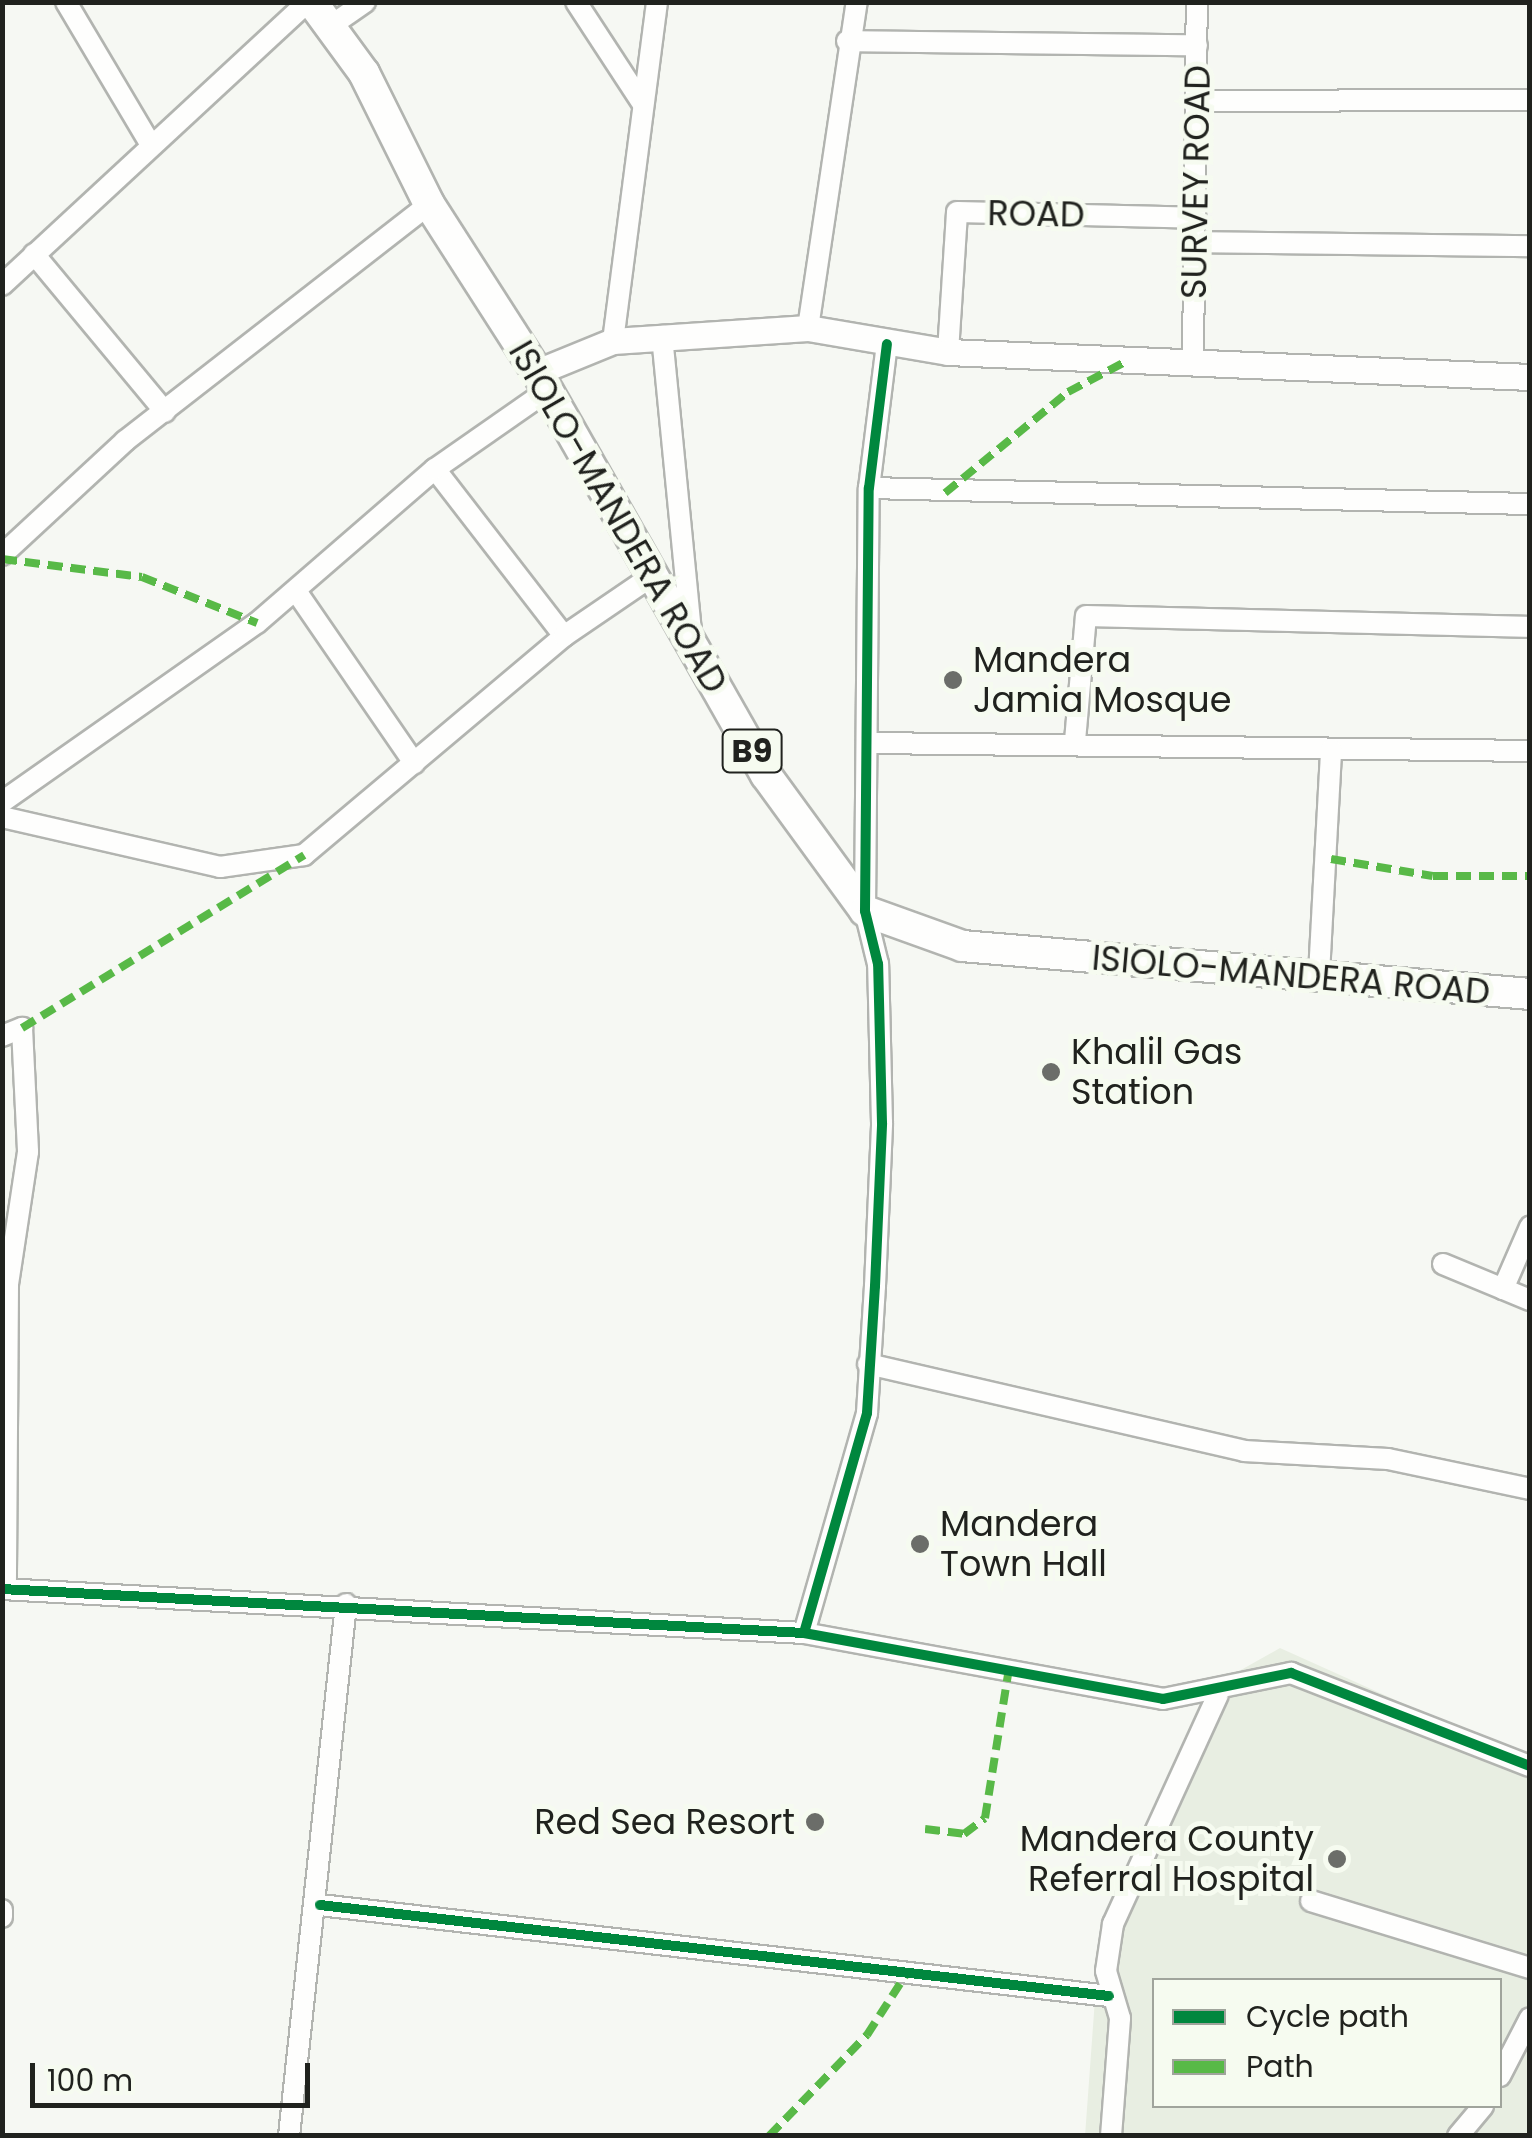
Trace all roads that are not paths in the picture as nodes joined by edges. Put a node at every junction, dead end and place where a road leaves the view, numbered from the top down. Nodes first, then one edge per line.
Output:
1 (66, 2) edge
2 (365, 2) edge
3 (576, 2) edge
4 (658, 2) edge
5 (856, 2) edge
6 (1197, 2) edge
7 (316, 11) edge
8 (847, 40) junction
9 (1197, 45) junction
10 (1198, 100) junction
11 (1530, 100) edge
12 (642, 103) junction
13 (149, 142) junction
14 (430, 204) junction
15 (1196, 218) junction
16 (1196, 242) junction
17 (1530, 246) edge
18 (34, 254) junction
19 (2, 285) edge
20 (808, 328) junction
21 (662, 336) junction
22 (613, 341) junction
23 (887, 344) junction
24 (948, 352) junction
25 (1193, 362) junction
26 (1530, 377) edge
27 (542, 381) junction
28 (165, 412) junction
29 (435, 468) junction
30 (870, 488) junction
31 (1530, 504) edge
32 (2, 555) edge
33 (654, 574) junction
34 (296, 591) junction
35 (1530, 627) edge
36 (564, 636) junction
37 (693, 646) junction
38 (1074, 741) junction
39 (870, 743) junction
40 (1331, 749) junction
41 (1530, 750) edge
42 (414, 762) junction
43 (2, 802) edge
44 (2, 816) edge
45 (865, 911) junction
46 (1319, 974) junction
47 (1530, 994) edge
48 (2, 1036) edge
49 (1530, 1227) edge
50 (1443, 1264) dead end
51 (1503, 1289) junction
52 (1530, 1300) edge
53 (868, 1364) junction
54 (1530, 1489) edge
55 (4, 1589) edge
56 (346, 1604) junction
57 (804, 1633) junction
58 (1218, 1695) junction
59 (1530, 1766) edge
60 (1311, 1901) dead end
61 (320, 1905) junction
62 (1530, 1968) edge
63 (1109, 1996) junction
64 (1530, 2018) edge
65 (1502, 2072) edge
66 (1481, 2108) edge
67 (289, 2136) edge
68 (1111, 2136) edge
69 (1458, 2136) edge

1 - 13 street
2 - 7 street
3 - 12 street
4 - 12 street
5 - 8 street
6 - 9 street, SURVEY ROAD
7 - 13 street
7 - 14 highway, ISIOLO-MANDERA ROAD / B9
8 - 9 street
8 - 20 street
9 - 10 street, SURVEY ROAD
10 - 11 street
10 - 15 street, SURVEY ROAD
12 - 22 street
13 - 18 street
14 - 27 highway, ISIOLO-MANDERA ROAD / B9
14 - 28 street
15 - 16 street, SURVEY ROAD
15 - 24 street, ROAD
16 - 17 street
16 - 25 street, SURVEY ROAD
18 - 19 street
18 - 28 street
20 - 21 main road
20 - 23 main road
21 - 22 main road
21 - 37 street
22 - 27 main road
23 - 24 main road
23 - 30 street
24 - 25 main road
25 - 26 main road
27 - 29 street
27 - 33 highway, ISIOLO-MANDERA ROAD / B9
28 - 32 street
29 - 34 street
29 - 36 street
30 - 31 street
30 - 39 street
33 - 36 street
33 - 37 highway, ISIOLO-MANDERA ROAD / B9
34 - 42 street
34 - 43 street
35 - 38 street
36 - 42 street
37 - 45 highway, ISIOLO-MANDERA ROAD / B9
38 - 39 street
38 - 40 street
39 - 45 street
40 - 41 street
40 - 46 street
42 - 44 street
45 - 46 highway, ISIOLO-MANDERA ROAD / B9
45 - 53 street
46 - 47 highway, ISIOLO-MANDERA ROAD / B9
48 - 55 street
49 - 51 street
50 - 51 street
51 - 52 street
53 - 54 street
53 - 57 street
55 - 56 street
56 - 57 street
56 - 61 street
57 - 58 street
58 - 59 street
58 - 63 street
60 - 62 street
61 - 63 street
61 - 67 street
63 - 68 street
64 - 65 street
66 - 69 street

